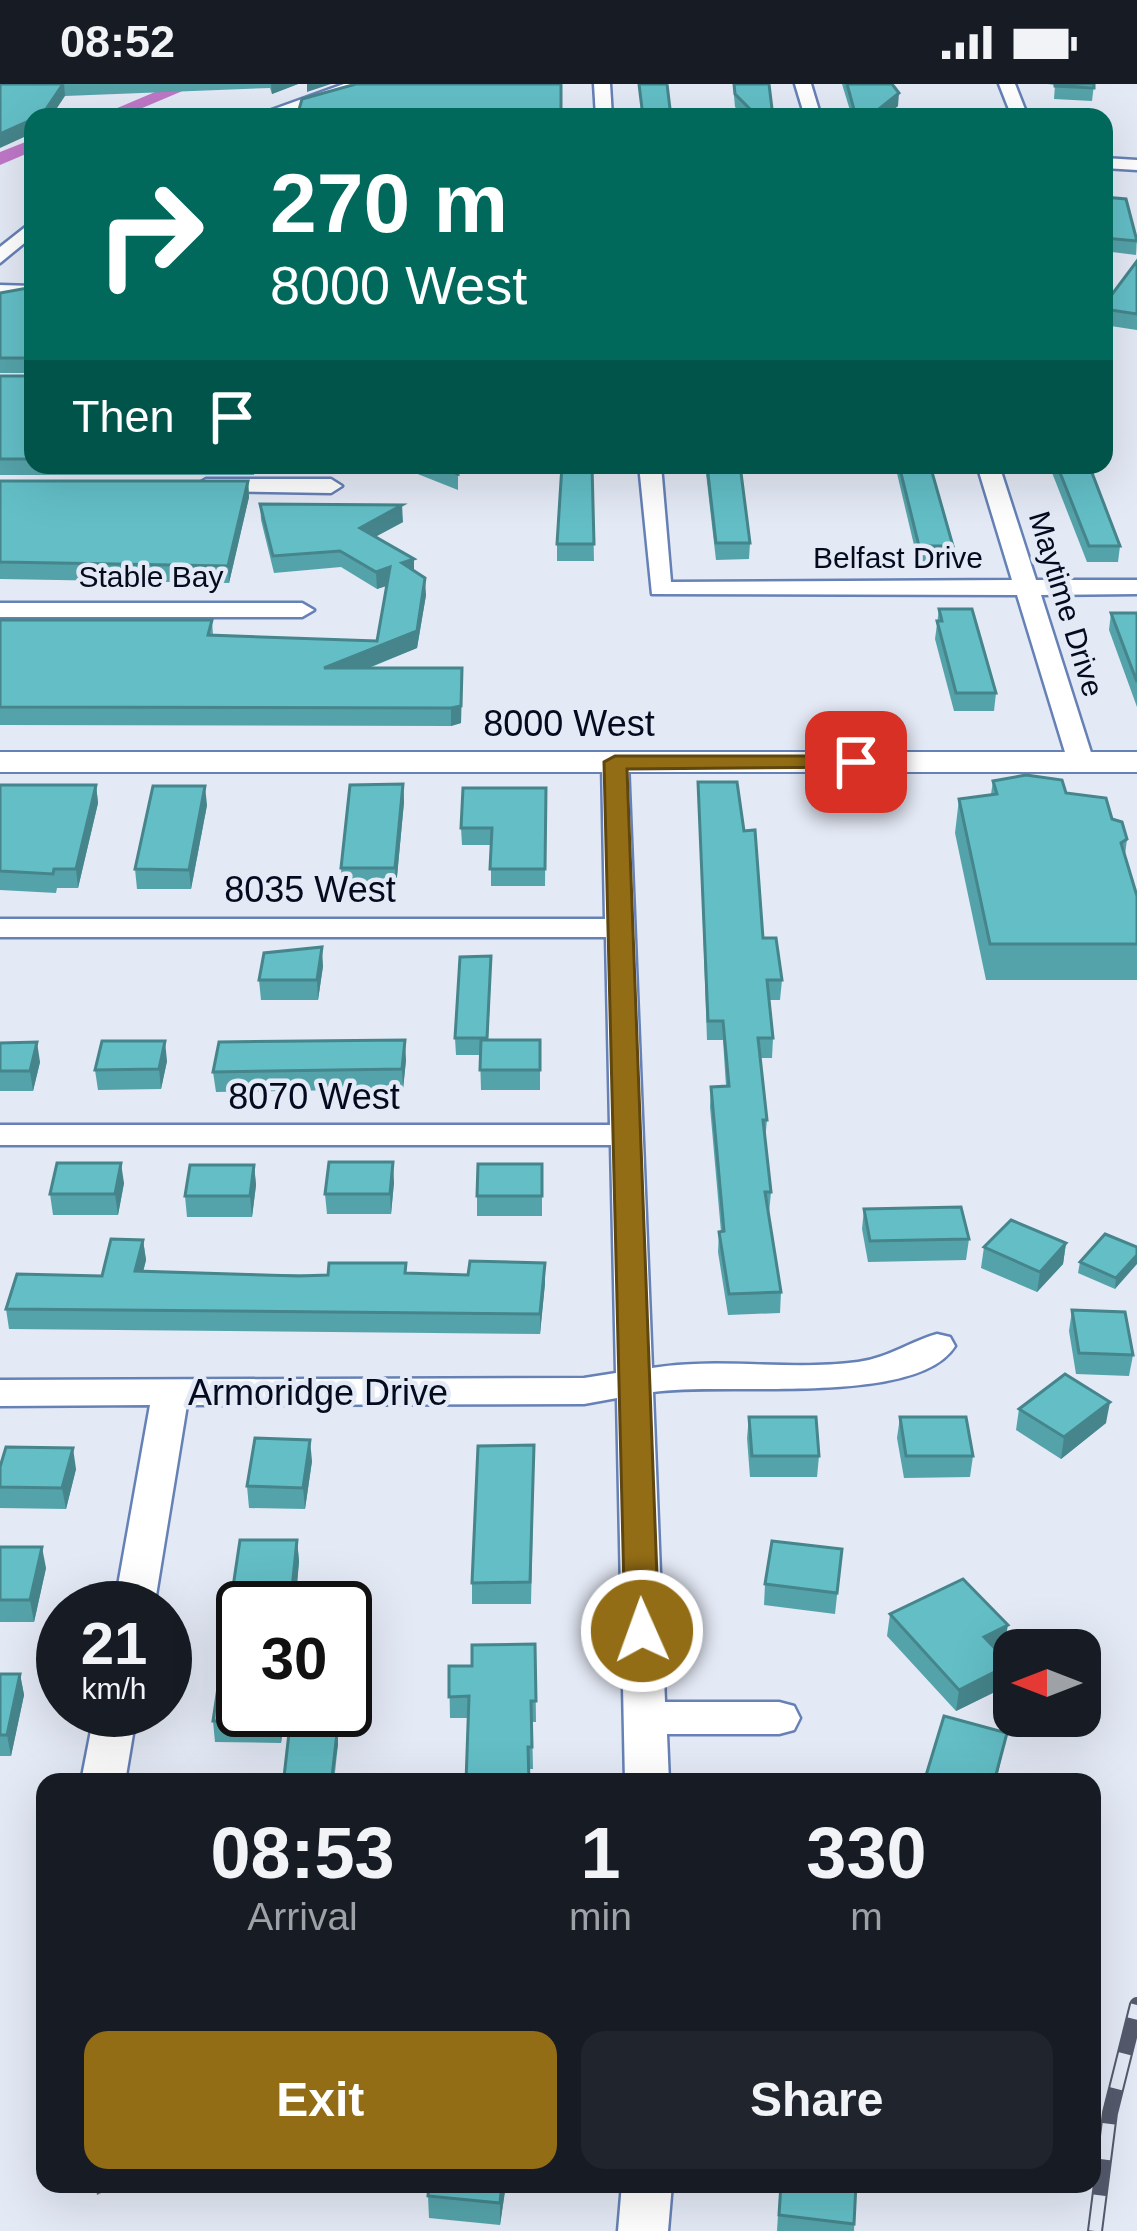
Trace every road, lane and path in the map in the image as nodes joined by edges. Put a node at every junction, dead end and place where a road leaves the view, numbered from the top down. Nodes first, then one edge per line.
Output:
1 (376, 84) edge
2 (284, 108) edge
3 (24, 234) edge
4 (0, 257) edge
5 (651, 474) edge
6 (991, 474) edge
7 (189, 486) edge
8 (332, 486) dead end
9 (1137, 587) edge
10 (1026, 588) junction
11 (0, 610) edge
12 (302, 610) dead end
13 (0, 762) edge
14 (615, 762) junction
15 (1081, 762) junction
16 (1137, 762) edge
17 (0, 928) edge
18 (621, 928) junction
19 (0, 1135) edge
20 (628, 1135) junction
21 (937, 1346) dead end
22 (636, 1384) junction
23 (171, 1392) junction
24 (0, 1393) edge
25 (139, 1581) edge
26 (645, 1718) junction
27 (779, 1718) dead end
28 (111, 1737) edge
29 (105, 1773) edge
30 (647, 1773) edge
31 (646, 2193) edge
32 (643, 2231) edge

1 - 2 street
3 - 4 street
5 - 10 street, Belfast Drive
6 - 10 street, Maytime Drive
7 - 8 street
9 - 10 street, Belfast Drive
10 - 15 street, Maytime Drive
11 - 12 street, Stable Bay
13 - 14 street, 8000 West
14 - 15 street, 8000 West
14 - 18 street
15 - 16 street, 8000 West
17 - 18 street, 8035 West
18 - 20 street
19 - 20 street, 8070 West
20 - 22 street
21 - 22 street, Armoridge Drive
22 - 23 street, Armoridge Drive
22 - 26 street
23 - 24 street, Armoridge Drive
23 - 25 street
26 - 27 street
26 - 30 street
28 - 29 street
31 - 32 street

